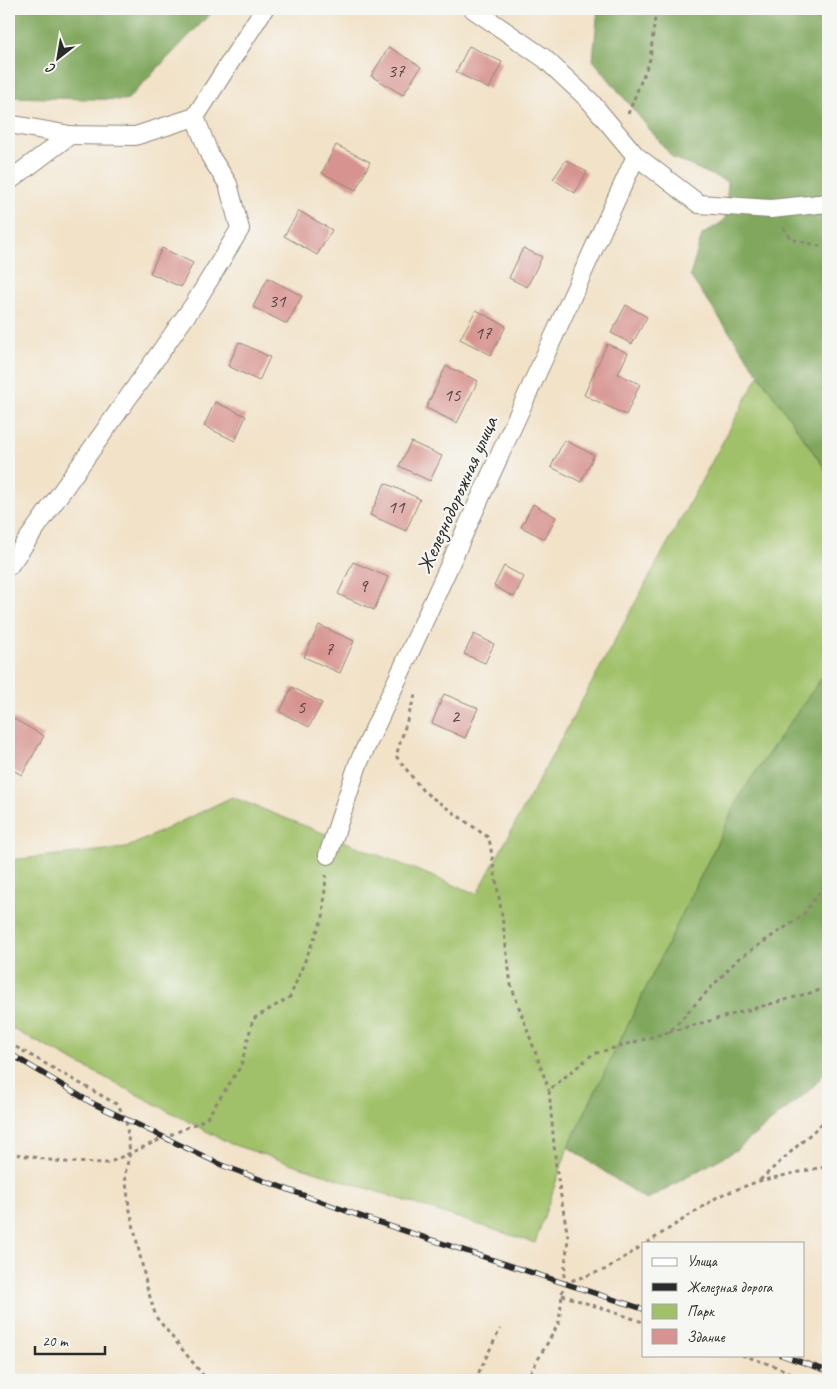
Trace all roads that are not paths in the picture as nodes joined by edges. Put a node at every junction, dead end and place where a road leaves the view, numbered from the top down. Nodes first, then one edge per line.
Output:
1 (264, 9) edge
2 (473, 9) edge
3 (195, 117) junction
4 (9, 124) edge
5 (70, 135) junction
6 (636, 156) junction
7 (9, 181) edge
8 (828, 203) edge
9 (9, 566) edge
10 (328, 855) road end

1 - 3 street
2 - 6 street
3 - 5 street
3 - 9 street
4 - 5 street
5 - 7 street
6 - 8 street
6 - 10 street, Железнодорожная улица

